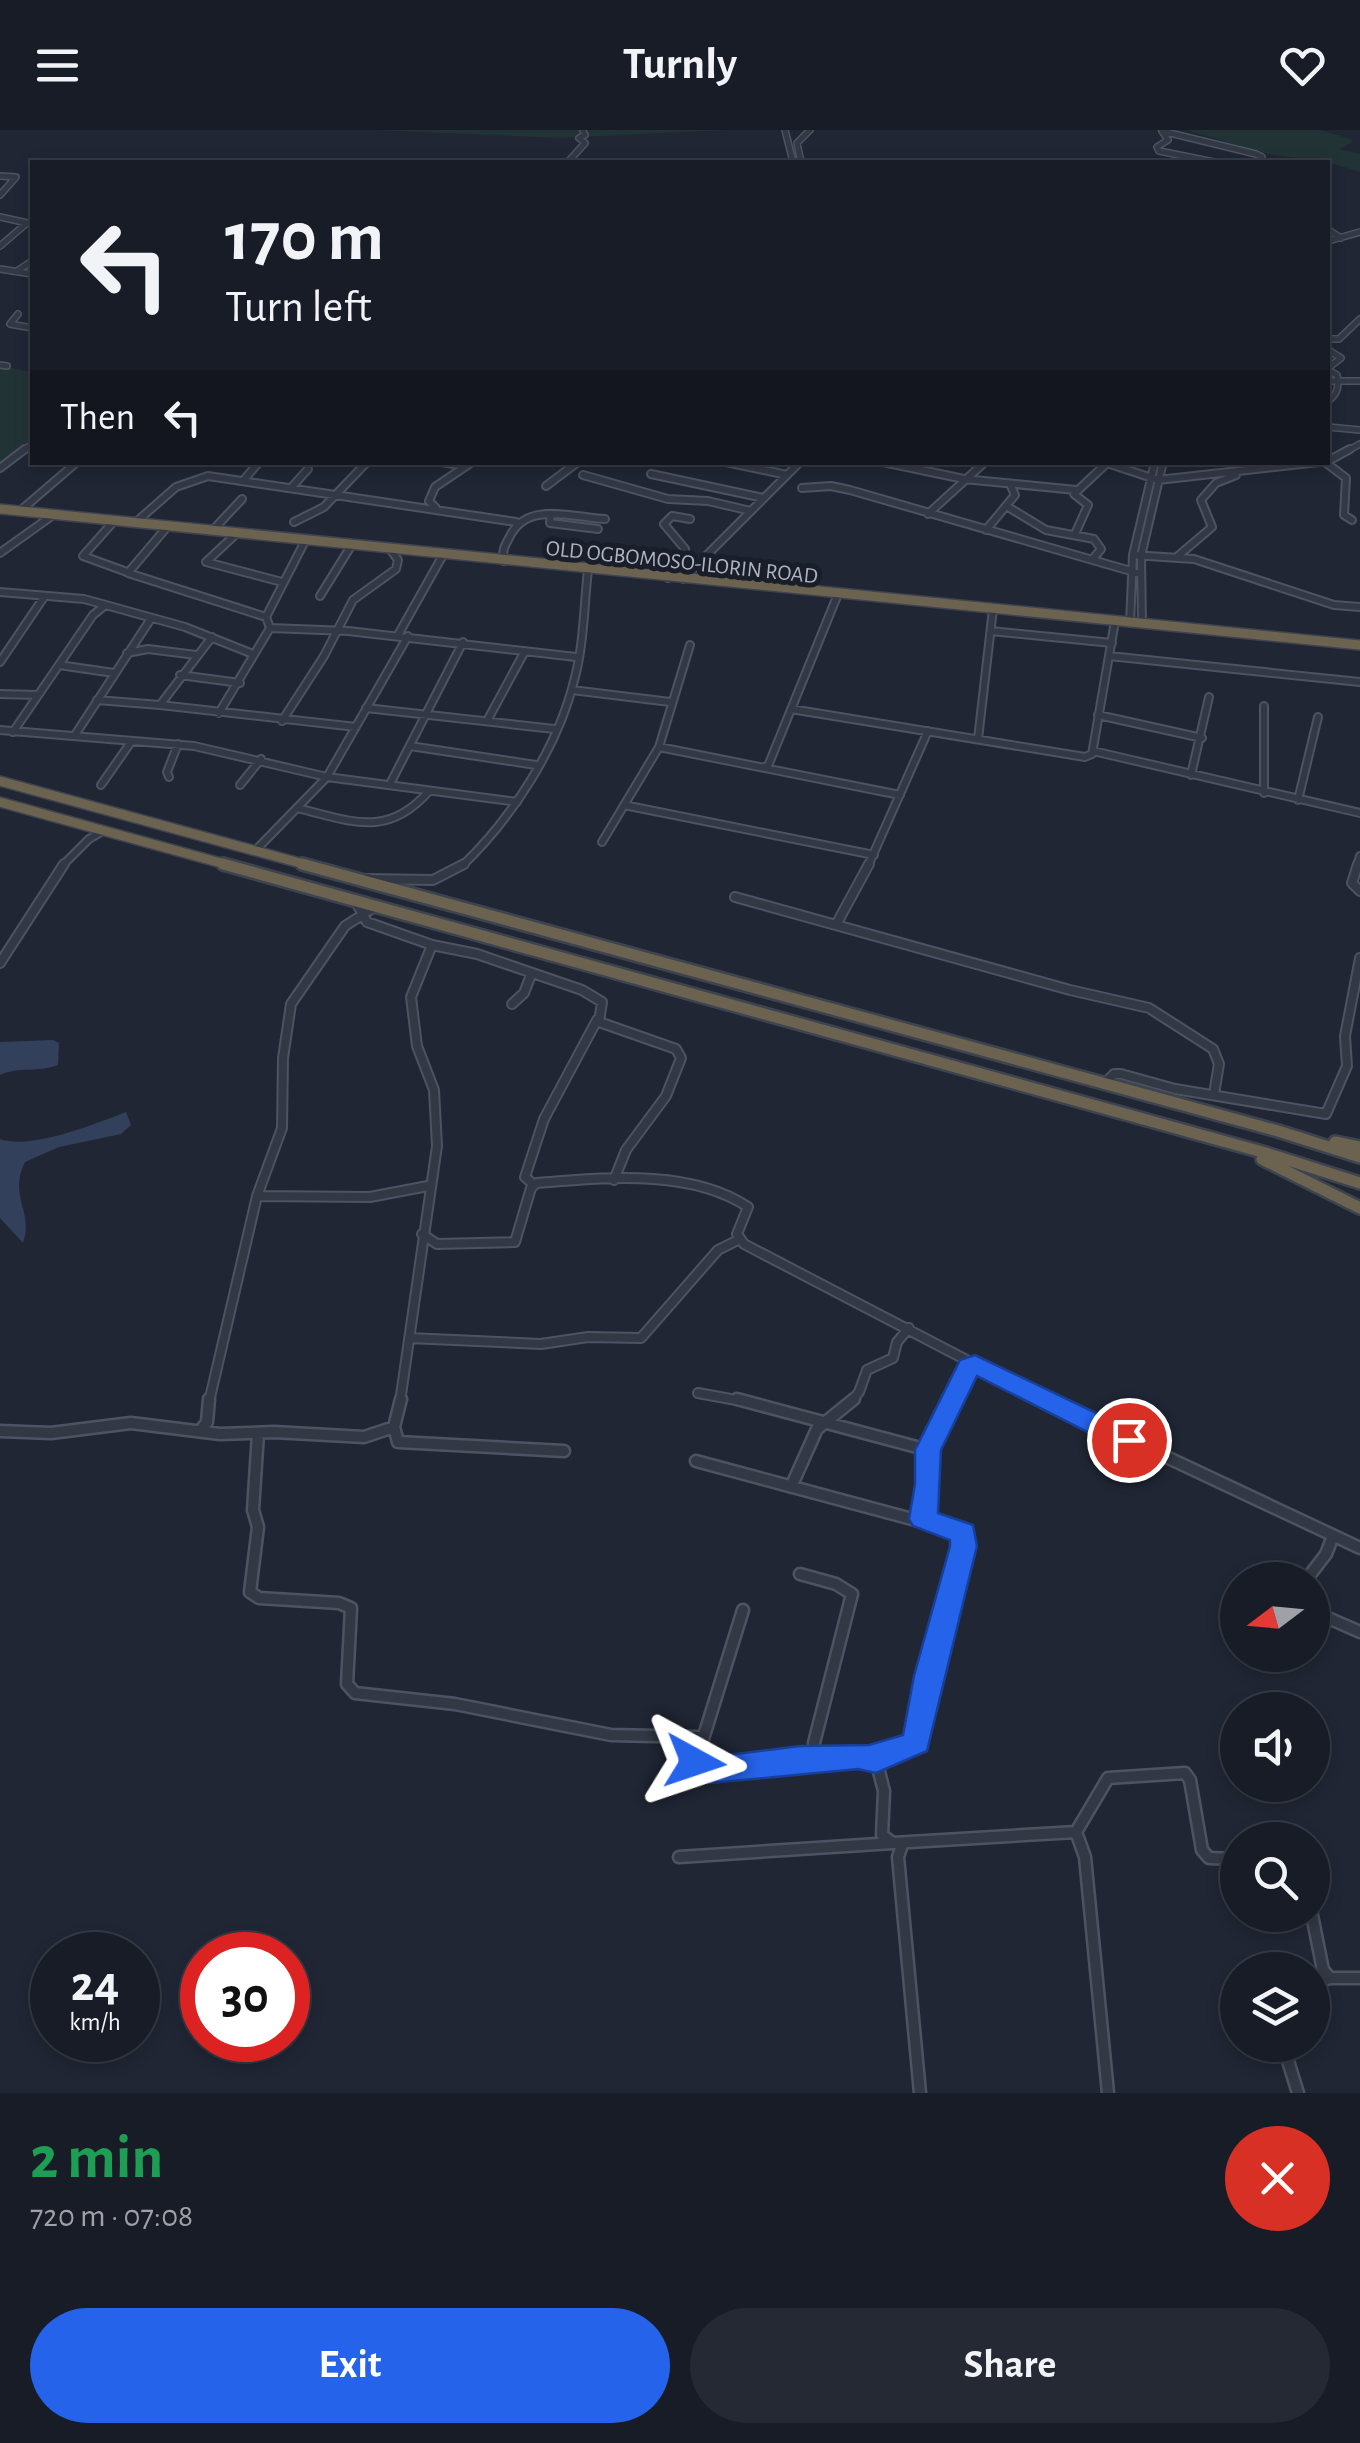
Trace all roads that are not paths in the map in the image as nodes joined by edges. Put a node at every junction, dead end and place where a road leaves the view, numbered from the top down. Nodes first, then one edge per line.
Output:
1 (785, 130) edge
2 (810, 130) edge
3 (1162, 130) edge
4 (583, 131) edge
5 (1159, 151) junction
6 (570, 160) edge
7 (792, 160) edge
8 (801, 160) edge
9 (1160, 160) edge
10 (1204, 160) edge
11 (1262, 160) edge
12 (0, 176) edge
13 (0, 195) edge
14 (0, 217) edge
15 (30, 224) edge
16 (1330, 231) edge
17 (1360, 235) edge
18 (1343, 237) junction
19 (1330, 241) edge
20 (0, 246) edge
21 (30, 262) edge
22 (0, 269) edge
23 (16, 271) junction
24 (30, 274) edge
25 (18, 314) dead end
26 (1360, 319) edge
27 (30, 328) edge
28 (1330, 339) edge
29 (1330, 351) edge
30 (1330, 367) edge
31 (1330, 370) edge
32 (1330, 381) edge
33 (1339, 381) junction
34 (1360, 381) edge
35 (1330, 399) edge
36 (1330, 427) edge
37 (1360, 430) edge
38 (1360, 444) edge
39 (30, 446) edge
40 (1330, 459) edge
41 (74, 465) edge
42 (256, 465) edge
43 (365, 465) edge
44 (468, 465) edge
45 (574, 465) edge
46 (740, 465) edge
47 (797, 465) edge
48 (897, 465) edge
49 (981, 465) edge
50 (1104, 465) edge
51 (1112, 465) edge
52 (1158, 465) edge
53 (1294, 465) edge
54 (1329, 465) edge
55 (0, 468) edge
56 (308, 469) dead end
57 (651, 474) dead end
58 (786, 475) junction
59 (1236, 475) dead end
60 (583, 476) dead end
61 (964, 479) junction
62 (1155, 479) junction
63 (243, 481) junction
64 (1006, 482) junction
65 (546, 486) dead end
66 (291, 488) junction
67 (802, 488) dead end
68 (1076, 490) junction
69 (340, 496) junction
70 (764, 498) junction
71 (242, 499) dead end
72 (436, 508) junction
73 (1008, 508) junction
74 (0, 509) edge
75 (20, 511) junction
76 (751, 512) junction
77 (551, 514) junction
78 (928, 514) junction
79 (54, 515) junction
80 (690, 518) dead end
81 (604, 519) dead end
82 (1352, 520) dead end
83 (114, 521) junction
84 (294, 522) dead end
85 (516, 522) junction
86 (135, 523) junction
87 (167, 526) junction
88 (598, 529) dead end
89 (986, 530) junction
90 (212, 531) junction
91 (236, 534) junction
92 (1075, 534) junction
93 (306, 541) junction
94 (351, 546) junction
95 (390, 550) junction
96 (0, 553) edge
97 (443, 555) junction
98 (1137, 555) junction
99 (1178, 556) junction
100 (1092, 560) junction
101 (504, 562) junction
102 (588, 570) junction
103 (127, 572) junction
104 (1132, 572) junction
105 (1141, 574) junction
106 (668, 578) junction
107 (682, 580) junction
108 (282, 582) junction
109 (0, 592) edge
110 (838, 594) junction
111 (320, 596) dead end
112 (44, 597) junction
113 (103, 607) junction
114 (1360, 608) edge
115 (993, 609) junction
116 (266, 617) junction
117 (150, 620) junction
118 (1116, 621) junction
119 (1130, 622) junction
120 (1142, 624) junction
121 (270, 628) junction
122 (337, 630) junction
123 (991, 631) junction
124 (398, 635) junction
125 (0, 636) edge
126 (408, 636) junction
127 (15, 637) junction
128 (212, 637) junction
129 (463, 642) junction
130 (1112, 643) junction
131 (690, 645) dead end
132 (1360, 645) edge
133 (524, 651) junction
134 (126, 653) junction
135 (253, 654) junction
136 (196, 655) junction
137 (576, 656) junction
138 (1108, 656) junction
139 (0, 662) edge
140 (59, 665) junction
141 (114, 673) junction
142 (180, 675) junction
143 (1360, 682) edge
144 (240, 683) junction
145 (572, 690) junction
146 (0, 694) edge
147 (38, 695) junction
148 (1209, 697) dead end
149 (97, 700) junction
150 (670, 702) junction
151 (160, 705) junction
152 (1264, 706) dead end
153 (366, 708) junction
154 (792, 709) junction
155 (219, 713) junction
156 (1098, 715) junction
157 (426, 716) junction
158 (1318, 717) dead end
159 (282, 721) junction
160 (487, 721) junction
161 (356, 728) junction
162 (554, 729) junction
163 (0, 730) edge
164 (928, 731) junction
165 (13, 732) junction
166 (75, 735) junction
167 (1202, 738) junction
168 (978, 739) junction
169 (131, 742) junction
170 (178, 744) junction
171 (410, 746) junction
172 (660, 747) junction
173 (1092, 751) junction
174 (262, 759) junction
175 (536, 765) junction
176 (768, 767) junction
177 (1191, 775) junction
178 (328, 776) junction
179 (169, 777) dead end
180 (0, 781) edge
181 (390, 784) junction
182 (101, 785) dead end
183 (240, 785) dead end
184 (429, 792) junction
185 (1264, 792) junction
186 (900, 795) junction
187 (1298, 800) junction
188 (517, 802) junction
189 (1, 804) edge
190 (624, 806) junction
191 (297, 808) junction
192 (1360, 813) edge
193 (102, 830) junction
194 (602, 842) dead end
195 (255, 851) junction
196 (874, 854) junction
197 (1360, 856) edge
198 (357, 879) junction
199 (1360, 891) edge
200 (735, 898) dead end
201 (356, 900) junction
202 (376, 906) junction
203 (361, 916) junction
204 (838, 923) junction
205 (432, 945) junction
206 (1360, 958) edge
207 (0, 963) edge
208 (530, 975) junction
209 (512, 1004) dead end
210 (1355, 1018) edge
211 (597, 1020) junction
212 (1104, 1084) junction
213 (1214, 1094) junction
214 (1278, 1131) junction
215 (1207, 1138) junction
216 (1360, 1147) edge
217 (1360, 1157) edge
218 (614, 1180) junction
219 (1360, 1183) edge
220 (533, 1184) junction
221 (429, 1186) junction
222 (256, 1196) junction
223 (1360, 1208) edge
224 (422, 1234) junction
225 (740, 1239) junction
226 (909, 1328) junction
227 (409, 1338) junction
228 (975, 1364) junction
229 (698, 1393) dead end
230 (822, 1423) junction
231 (394, 1427) junction
232 (201, 1430) junction
233 (0, 1431) edge
234 (258, 1434) junction
235 (928, 1450) junction
236 (564, 1451) dead end
237 (696, 1461) dead end
238 (791, 1487) junction
239 (923, 1519) junction
240 (1334, 1536) junction
241 (1360, 1548) edge
242 (1320, 1562) edge
243 (800, 1574) dead end
244 (744, 1610) dead end
245 (1330, 1619) edge
246 (1360, 1632) edge
247 (702, 1739) junction
248 (822, 1758) junction
249 (876, 1760) junction
250 (1076, 1832) junction
251 (897, 1844) junction
252 (679, 1857) dead end
253 (1220, 1858) edge
254 (1330, 1978) edge
255 (1360, 1978) edge
256 (1288, 2062) edge
257 (920, 2093) edge
258 (1108, 2093) edge
259 (1298, 2093) edge

1 - 7 street
2 - 8 street
3 - 5 street
3 - 11 street
4 - 6 street
5 - 9 street
5 - 10 street
12 - 13 street
14 - 15 street
15 - 20 street
16 - 18 street
17 - 18 street
18 - 19 street
21 - 23 street
22 - 23 street
23 - 24 street
25 - 27 street
26 - 28 street
29 - 30 street
31 - 33 street
32 - 33 street
33 - 34 street
33 - 35 street
36 - 37 street
38 - 40 street
39 - 55 street
41 - 75 street
42 - 63 street
43 - 69 street
44 - 72 street
45 - 65 street
46 - 58 street
47 - 58 street
48 - 61 street
49 - 61 street
50 - 68 street
51 - 62 street
52 - 62 street
53 - 62 street
54 - 82 street
56 - 66 street
57 - 70 street
58 - 70 street
59 - 99 street
60 - 76 street
61 - 64 street
61 - 78 street
62 - 98 street
63 - 66 street
63 - 86 street
64 - 68 street
64 - 73 street
66 - 69 street
67 - 78 street
68 - 92 street
69 - 72 street
69 - 84 street
70 - 76 street
71 - 90 street
72 - 85 street
73 - 89 street
73 - 92 street
74 - 75 highway, OLD OGBOMOSO-ILORIN ROAD
75 - 79 highway, OLD OGBOMOSO-ILORIN ROAD
76 - 107 street
77 - 81 street
77 - 85 street
77 - 88 street
78 - 89 street
79 - 83 highway, OLD OGBOMOSO-ILORIN ROAD
79 - 96 street
80 - 106 street
83 - 86 highway, OLD OGBOMOSO-ILORIN ROAD
83 - 103 street
85 - 101 street
86 - 87 highway, OLD OGBOMOSO-ILORIN ROAD
87 - 90 highway, OLD OGBOMOSO-ILORIN ROAD
87 - 103 street
89 - 100 street
90 - 91 highway, OLD OGBOMOSO-ILORIN ROAD
91 - 93 highway, OLD OGBOMOSO-ILORIN ROAD
91 - 108 street
92 - 100 street
93 - 94 highway, OLD OGBOMOSO-ILORIN ROAD
93 - 108 street
94 - 95 highway, OLD OGBOMOSO-ILORIN ROAD
94 - 111 street
95 - 97 highway, OLD OGBOMOSO-ILORIN ROAD
95 - 122 street
97 - 101 highway, OLD OGBOMOSO-ILORIN ROAD
97 - 124 street
98 - 99 street
98 - 104 street
98 - 105 street
99 - 114 street
100 - 104 street
101 - 102 highway, OLD OGBOMOSO-ILORIN ROAD
102 - 106 highway, OLD OGBOMOSO-ILORIN ROAD
102 - 137 street
103 - 116 street
104 - 105 street
104 - 119 street
105 - 120 street
106 - 107 highway, OLD OGBOMOSO-ILORIN ROAD
107 - 110 highway, OLD OGBOMOSO-ILORIN ROAD
108 - 116 street
109 - 112 street
110 - 115 highway, OLD OGBOMOSO-ILORIN ROAD
110 - 154 street
112 - 113 street
112 - 127 street
113 - 117 street
113 - 140 street
115 - 118 highway, OLD OGBOMOSO-ILORIN ROAD
115 - 123 street
116 - 121 street
117 - 128 street
117 - 134 street
118 - 119 highway, OLD OGBOMOSO-ILORIN ROAD
118 - 130 street
119 - 120 highway, OLD OGBOMOSO-ILORIN ROAD
120 - 132 highway, OLD OGBOMOSO-ILORIN ROAD
121 - 122 street
121 - 135 street
122 - 124 street
122 - 159 street
123 - 130 street
123 - 168 street
124 - 126 street
125 - 127 street
126 - 129 street
126 - 153 street
127 - 139 street
128 - 135 street
128 - 136 street
129 - 133 street
129 - 157 street
130 - 138 street
131 - 150 street
133 - 137 street
133 - 160 street
134 - 136 street
134 - 141 street
135 - 144 street
136 - 142 street
137 - 145 street
138 - 143 street
138 - 156 street
140 - 141 street
140 - 147 street
141 - 149 street
142 - 144 street
142 - 151 street
144 - 155 street
145 - 150 street
145 - 162 street
146 - 147 street
147 - 165 street
148 - 167 street
149 - 151 street
149 - 166 street
150 - 172 street
151 - 155 street
152 - 185 street
153 - 157 street
153 - 161 street
154 - 164 street
154 - 176 street
155 - 159 street
156 - 167 street
156 - 173 street
157 - 160 street
157 - 171 street
158 - 187 street
159 - 161 street
160 - 162 street
161 - 178 street
162 - 175 street
163 - 165 street
164 - 168 street
164 - 186 street
165 - 166 street
166 - 169 street
167 - 177 street
168 - 173 street
169 - 170 street
169 - 182 street
170 - 174 street
170 - 179 street
171 - 175 street
171 - 181 street
172 - 176 street
172 - 190 street
173 - 177 street
174 - 178 street
174 - 183 street
175 - 188 street
176 - 186 street
177 - 185 street
178 - 181 street
178 - 191 street
180 - 195 highway
181 - 184 street
184 - 188 street
184 - 191 street
185 - 187 street
186 - 196 street
187 - 192 street
188 - 198 street
189 - 193 highway
190 - 194 street
190 - 196 street
191 - 195 street
193 - 201 highway
193 - 207 street
195 - 198 highway
196 - 204 street
197 - 199 street
198 - 212 highway
200 - 204 street
201 - 202 highway
201 - 203 street
202 - 203 street
202 - 215 highway
203 - 205 street
203 - 222 street
204 - 213 street
205 - 208 street
205 - 221 street
206 - 210 street
208 - 209 street
208 - 211 street
210 - 213 street
211 - 218 street
211 - 220 street
212 - 213 street
212 - 214 highway
214 - 216 highway
214 - 217 highway
215 - 219 highway
215 - 223 highway
218 - 220 street
218 - 225 street
220 - 224 street
221 - 222 street
221 - 224 street
222 - 232 street
224 - 227 street
225 - 226 street
225 - 227 street
226 - 228 street
226 - 230 street
227 - 231 street
228 - 235 street
228 - 240 street
229 - 230 street
230 - 235 street
230 - 238 street
231 - 234 street
231 - 236 street
232 - 233 street
232 - 234 street
234 - 247 street
235 - 239 street
237 - 238 street
238 - 239 street
239 - 249 street
240 - 241 street
240 - 242 street
243 - 248 street
244 - 247 street
245 - 246 street
247 - 248 street
248 - 249 street
249 - 251 street
250 - 251 street
250 - 253 street
250 - 258 street
251 - 252 street
251 - 257 street
254 - 255 street
256 - 259 street

